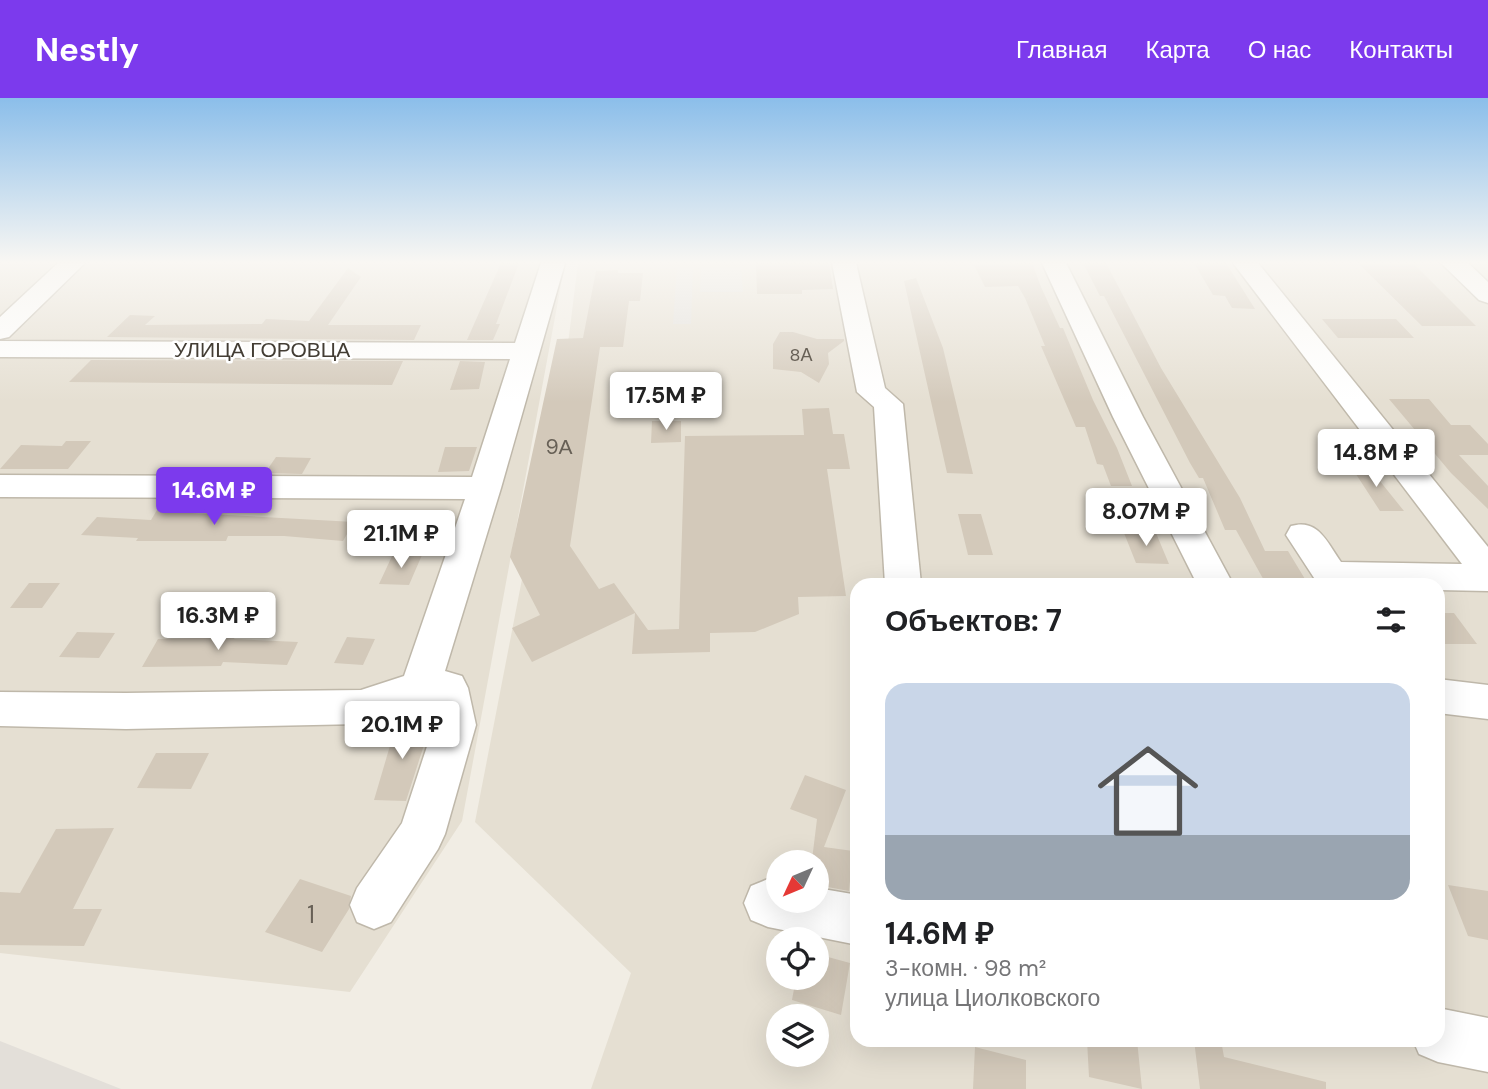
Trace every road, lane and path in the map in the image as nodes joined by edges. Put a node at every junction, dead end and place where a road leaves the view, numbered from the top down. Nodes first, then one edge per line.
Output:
1 (24, 309) edge
2 (539, 309) edge
3 (854, 309) edge
4 (1076, 309) edge
5 (1281, 309) edge
6 (0, 331) edge
7 (0, 349) edge
8 (525, 352) junction
9 (0, 486) edge
10 (485, 488) junction
11 (1303, 535) dead end
12 (1488, 572) edge
13 (902, 578) edge
14 (1212, 578) edge
15 (1488, 578) edge
16 (420, 688) junction
17 (1445, 697) edge
18 (1488, 702) edge
19 (0, 709) edge
20 (374, 905) dead end
21 (828, 914) edge
22 (850, 918) edge
23 (1445, 1036) edge
24 (1488, 1045) edge

1 - 6 street
2 - 8 street
3 - 13 street
4 - 14 street
5 - 12 street
7 - 8 street, УЛИЦА ГОРОВЦА
8 - 10 street
9 - 10 street
10 - 16 street
11 - 15 street
16 - 19 street
16 - 20 street
17 - 18 street
21 - 22 street
23 - 24 street

